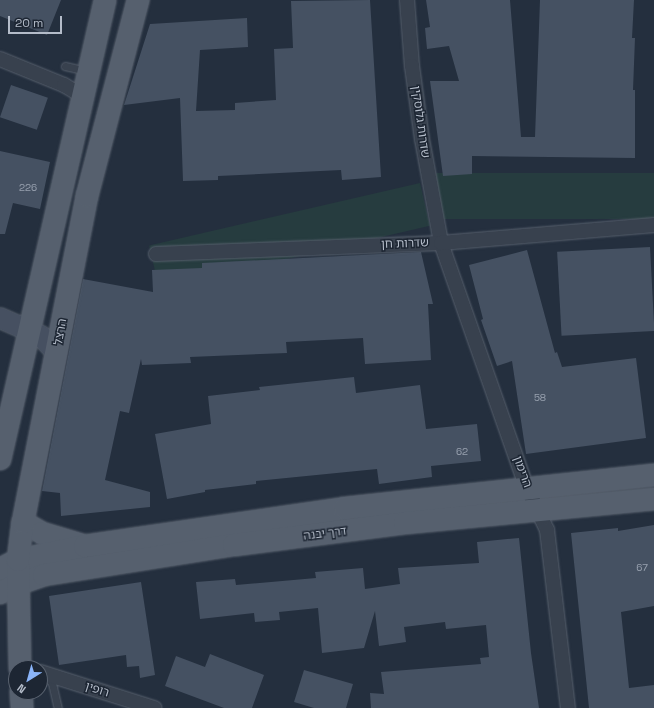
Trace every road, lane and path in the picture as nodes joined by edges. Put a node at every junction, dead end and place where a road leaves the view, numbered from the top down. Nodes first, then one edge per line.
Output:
1 (105, 0) edge
2 (138, 0) edge
3 (407, 0) edge
4 (0, 59) edge
5 (65, 66) dead end
6 (90, 71) junction
7 (84, 97) junction
8 (654, 225) edge
9 (441, 243) junction
10 (156, 254) dead end
11 (0, 318) edge
12 (29, 330) junction
13 (57, 353) junction
14 (0, 459) edge
15 (654, 475) edge
16 (527, 488) junction
17 (654, 499) edge
18 (537, 511) junction
19 (23, 522) junction
20 (85, 546) junction
21 (9, 564) edge
22 (9, 588) edge
23 (28, 660) edge
24 (48, 675) edge
25 (48, 680) edge
26 (58, 708) edge
27 (154, 708) edge
28 (568, 708) edge

1 - 6 main road
2 - 13 main road, הרצל
3 - 9 street, שדרות גלוסקין
4 - 7 street
5 - 6 lane
6 - 7 main road
7 - 12 main road
8 - 9 street, שדרות חן
9 - 10 street, שדרות חן
9 - 16 street, הרימון
11 - 12 street
12 - 13 street
12 - 14 main road
13 - 19 main road, הרצל
15 - 16 main road, דרך יבנה
16 - 18 street, הרימון
16 - 20 main road, דרך יבנה
17 - 18 main road, דרך יבנה
18 - 22 main road, דרך יבנה
18 - 28 street, הרימון
19 - 20 main road
19 - 21 main road, הרצל
20 - 21 main road, דרך יבנה
21 - 22 main road, הרצל
22 - 23 main road, הרצל
24 - 27 street, רופין
25 - 26 lane

